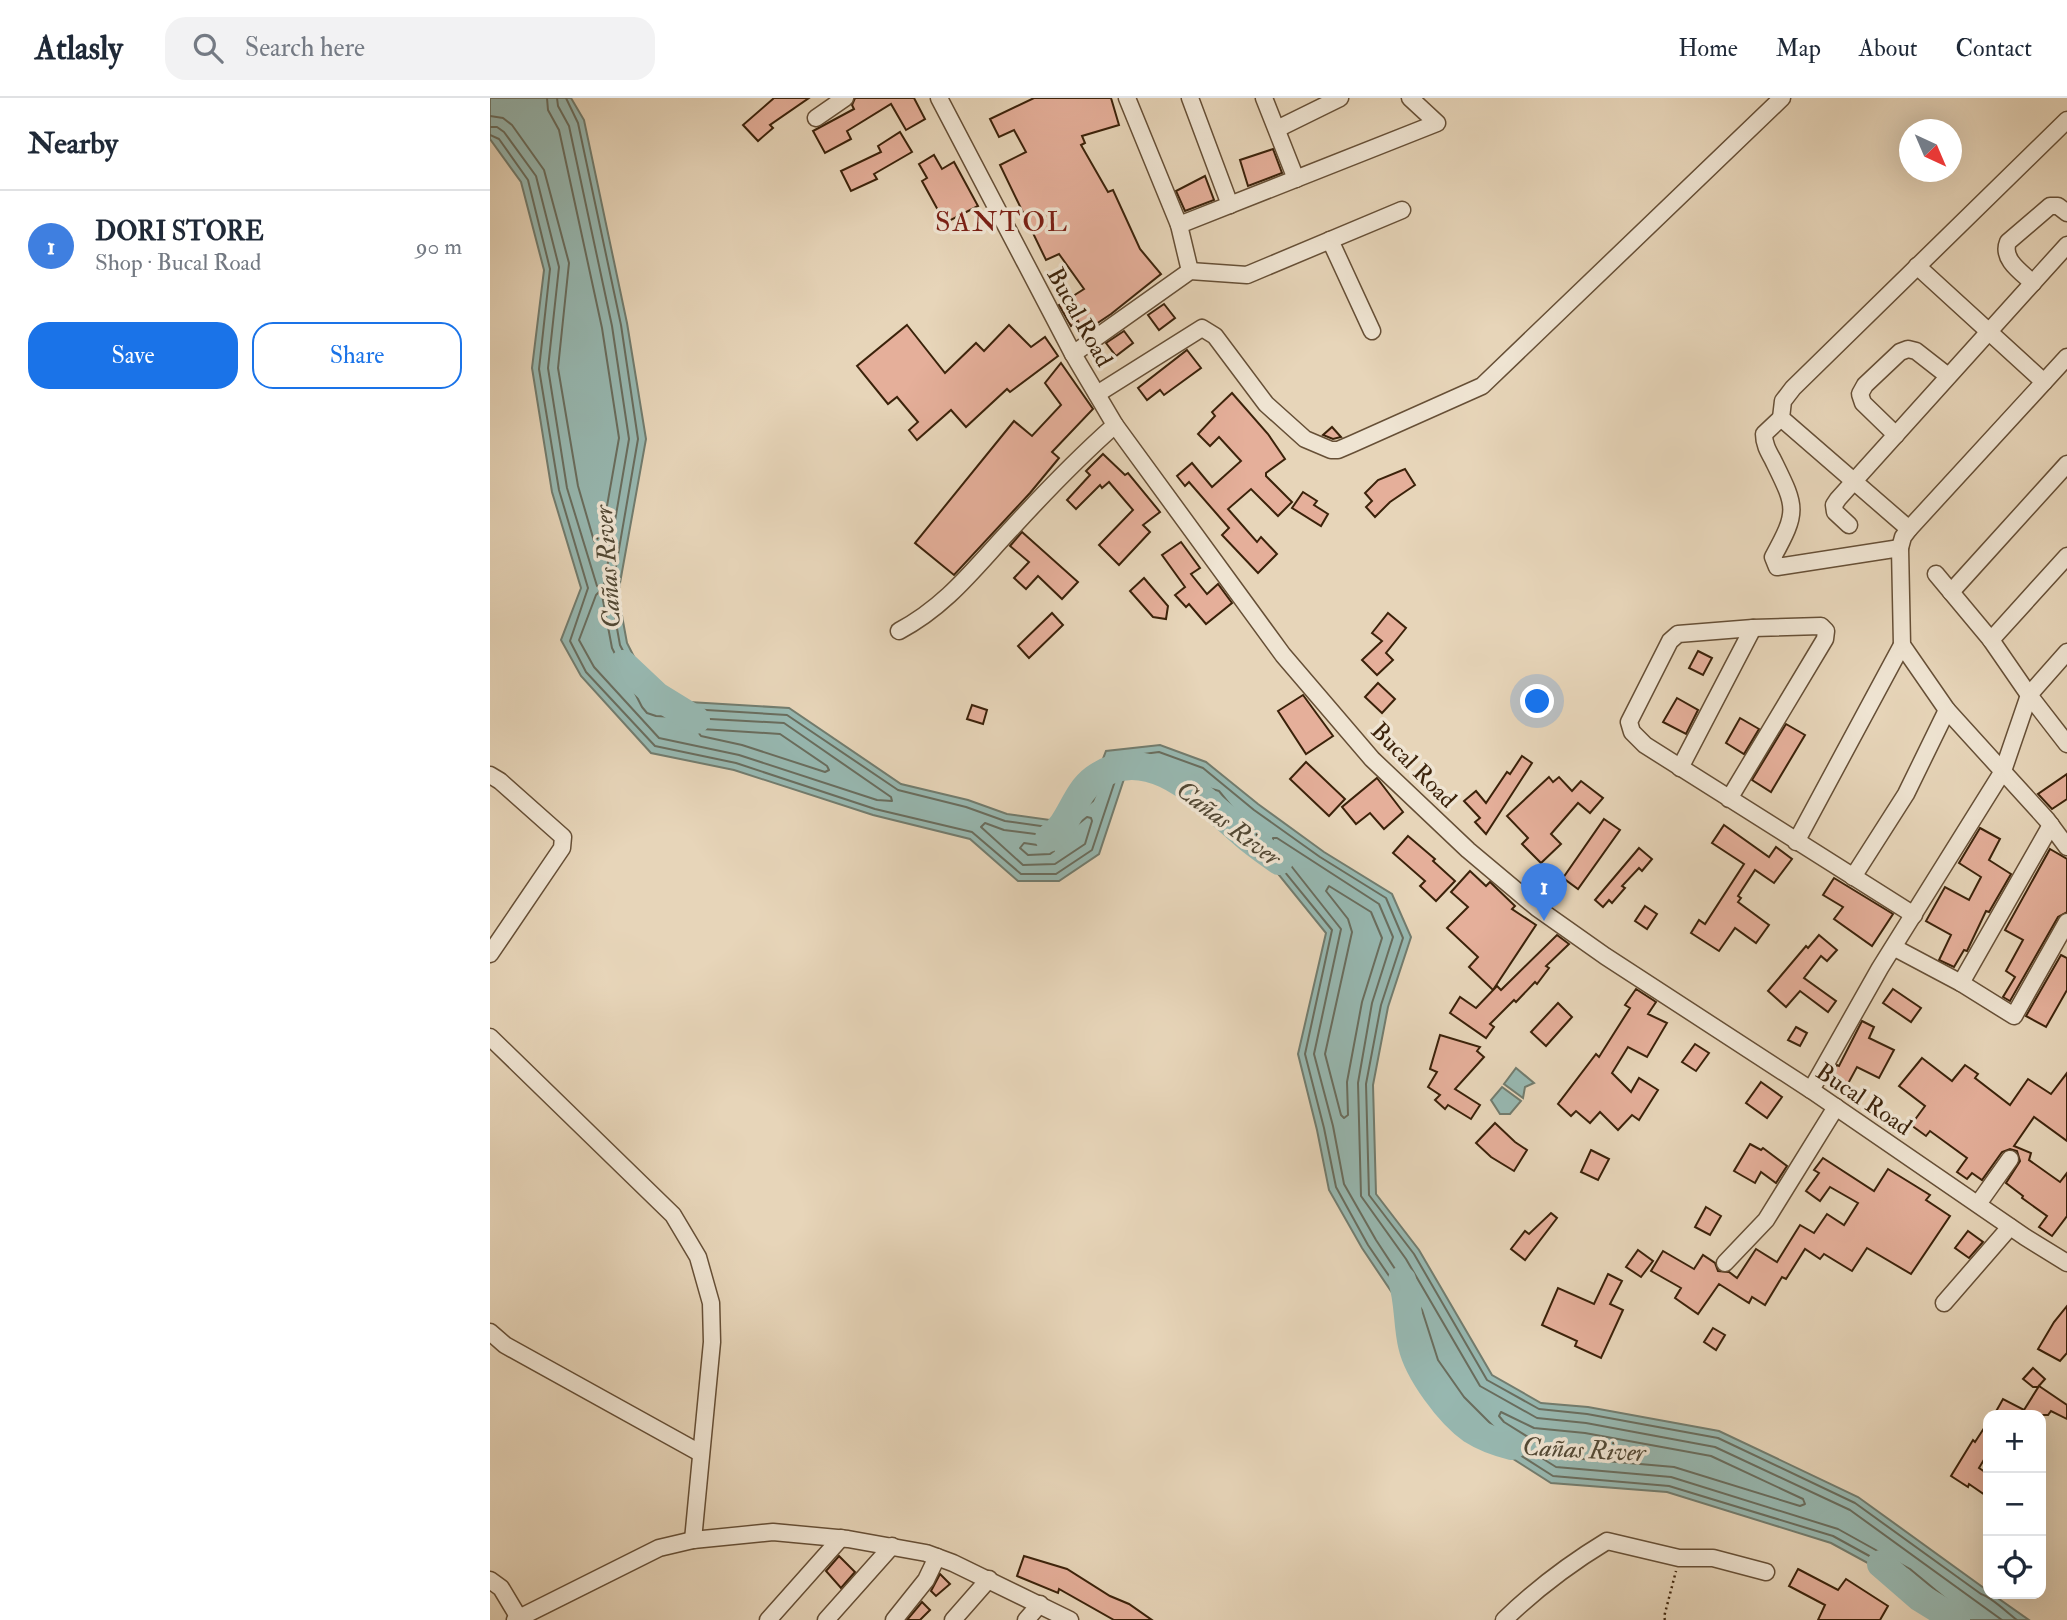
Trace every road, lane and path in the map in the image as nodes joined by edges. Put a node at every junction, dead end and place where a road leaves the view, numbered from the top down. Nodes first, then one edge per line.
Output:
1 (845, 98) edge
2 (939, 98) edge
3 (1127, 98) edge
4 (1190, 98) edge
5 (1264, 98) edge
6 (1340, 98) edge
7 (1410, 98) edge
8 (1782, 98) edge
9 (816, 118) dead end
10 (2066, 122) edge
11 (1277, 129) junction
12 (1296, 179) junction
13 (1230, 205) junction
14 (1402, 210) dead end
15 (2067, 213) edge
16 (1179, 225) junction
17 (1330, 240) junction
18 (2067, 245) edge
19 (1917, 267) junction
20 (1190, 271) junction
21 (2033, 283) junction
22 (1372, 331) dead end
23 (1989, 332) junction
24 (1073, 354) junction
25 (2067, 357) edge
26 (1948, 376) junction
27 (2044, 382) junction
28 (1097, 394) junction
29 (1781, 418) junction
30 (1115, 425) junction
31 (1896, 435) junction
32 (2067, 464) edge
33 (1854, 481) junction
34 (1849, 525) dead end
35 (1909, 529) junction
36 (1900, 548) junction
37 (2067, 556) edge
38 (1936, 573) dead end
39 (1951, 592) junction
40 (1753, 628) junction
41 (899, 631) dead end
42 (1991, 640) junction
43 (1902, 645) junction
44 (2067, 652) edge
45 (2029, 695) junction
46 (1947, 709) junction
47 (2067, 744) edge
48 (1680, 768) junction
49 (2003, 771) junction
50 (493, 783) edge
51 (1729, 799) junction
52 (2051, 825) junction
53 (1796, 842) junction
54 (2067, 847) edge
55 (1853, 877) junction
56 (1914, 915) junction
57 (2067, 922) edge
58 (1895, 948) junction
59 (490, 954) edge
60 (1961, 983) junction
61 (490, 1038) edge
62 (1811, 1090) junction
63 (1836, 1107) junction
64 (2010, 1159) dead end
65 (1978, 1205) junction
66 (2010, 1227) junction
67 (2067, 1262) edge
68 (1726, 1263) dead end
69 (1944, 1303) dead end
70 (490, 1332) edge
71 (700, 1453) junction
72 (841, 1538) junction
73 (693, 1540) junction
74 (892, 1546) junction
75 (937, 1557) junction
76 (1679, 1558) junction
77 (1766, 1572) dead end
78 (989, 1579) junction
79 (490, 1580) edge
80 (1040, 1604) junction
81 (517, 1619) edge
82 (768, 1620) edge
83 (827, 1620) edge
84 (894, 1620) edge
85 (953, 1620) edge
86 (1026, 1620) edge
87 (1070, 1620) edge
88 (1504, 1620) edge
89 (1665, 1620) edge

1 - 9 street
2 - 24 street, Bucal Road
3 - 16 street
4 - 13 street
5 - 11 street
6 - 11 street
7 - 12 street
8 - 28 street
10 - 19 street
11 - 12 street
12 - 13 street
13 - 16 street
14 - 17 street
15 - 21 street
16 - 20 street
17 - 20 street
17 - 22 street
18 - 21 street
19 - 23 street
19 - 29 street
20 - 24 street
21 - 23 street
23 - 26 street
23 - 27 street
24 - 28 street, Bucal Road
25 - 27 street
26 - 31 street
26 - 31 street
27 - 35 street
28 - 30 street, Bucal Road
29 - 33 street
29 - 36 street
30 - 41 street
30 - 62 street, Bucal Road
31 - 33 street
32 - 39 street
33 - 34 street
33 - 35 street
35 - 36 street
36 - 43 street
37 - 42 street
38 - 39 street
39 - 42 street
40 - 48 street
40 - 48 street
40 - 51 street
42 - 45 street
43 - 46 street
43 - 53 street
44 - 45 street
45 - 47 street
45 - 49 street
46 - 49 street
46 - 55 street
48 - 51 street
49 - 52 street
49 - 56 street
50 - 59 street
51 - 53 street
52 - 54 street
52 - 60 street
53 - 55 street
55 - 56 street
56 - 58 street
57 - 60 street
58 - 60 street
58 - 62 street
61 - 71 street
62 - 63 street, Bucal Road
63 - 65 street, Bucal Road
63 - 68 street
64 - 65 street
65 - 66 street, Bucal Road
66 - 67 street, Bucal Road
66 - 69 street
70 - 71 street
71 - 73 street
72 - 73 street
72 - 74 street
72 - 82 street
73 - 81 street
74 - 75 street
74 - 83 street
75 - 78 street
75 - 84 street
76 - 77 street
76 - 88 street
76 - 89 path
78 - 80 street
78 - 85 street
79 - 81 street
80 - 86 street
80 - 87 street

